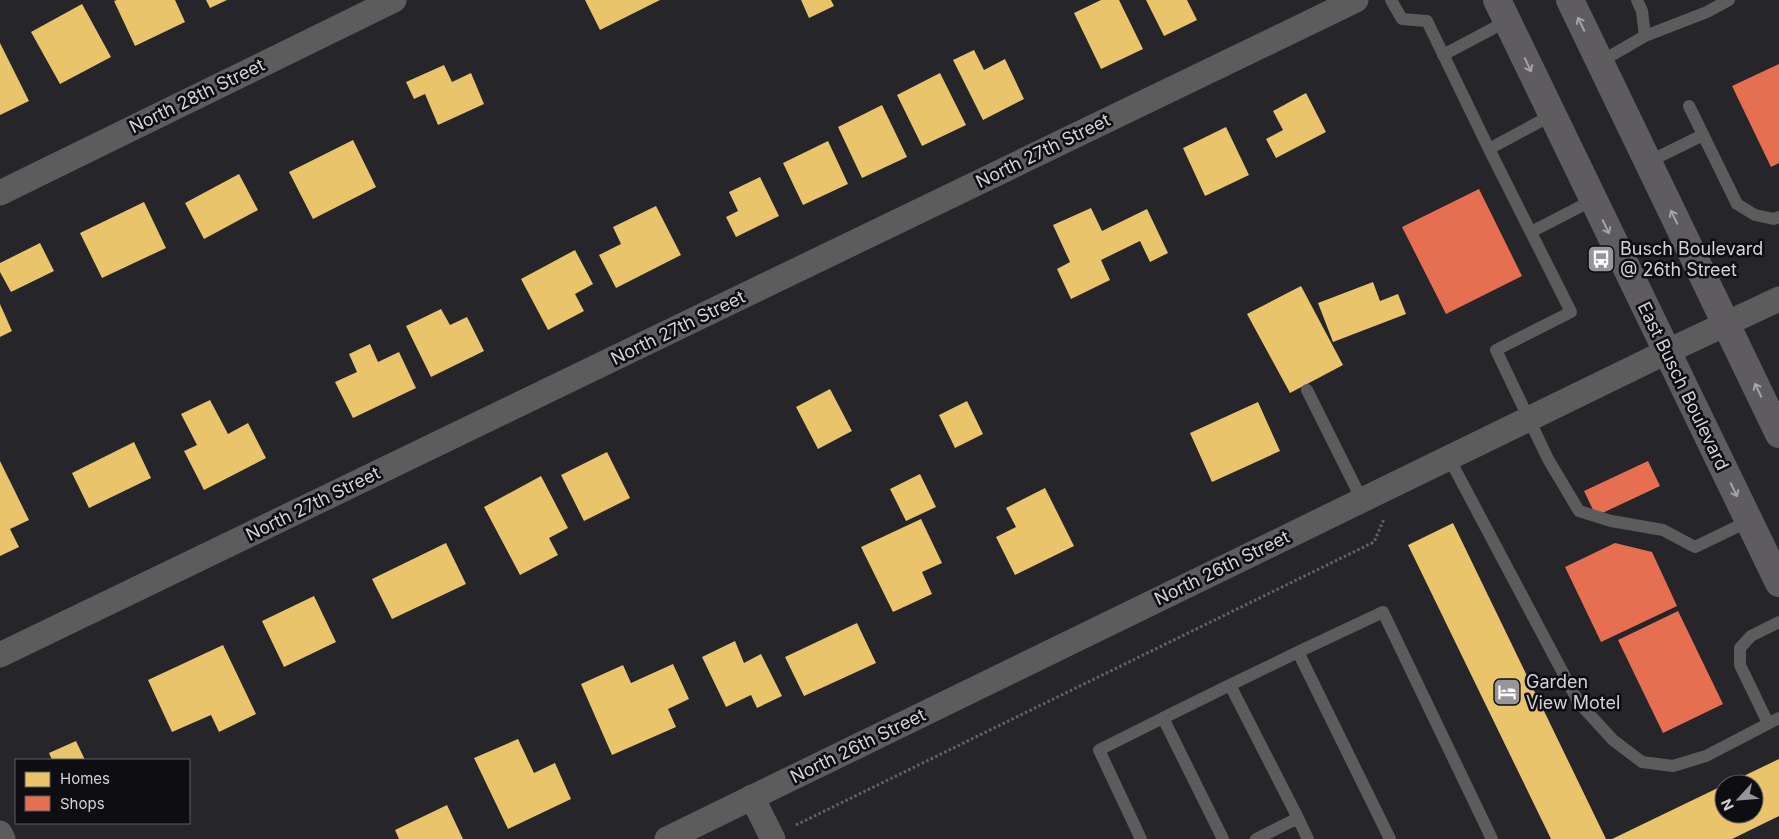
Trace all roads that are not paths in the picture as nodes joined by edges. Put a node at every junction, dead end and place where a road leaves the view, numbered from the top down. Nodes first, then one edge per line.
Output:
1 (394, 0) edge
2 (1356, 0) edge
3 (1391, 0) edge
4 (1570, 0) edge
5 (1637, 0) edge
6 (1729, 0) edge
7 (1502, 10) edge
8 (1645, 36) junction
9 (1443, 55) junction
10 (1600, 62) junction
11 (1689, 106) dead end
12 (1552, 115) junction
13 (1703, 135) junction
14 (1489, 149) junction
15 (1648, 162) junction
16 (0, 193) edge
17 (1592, 200) junction
18 (1779, 217) edge
19 (1531, 232) junction
20 (1779, 299) edge
21 (1726, 324) junction
22 (1666, 352) junction
23 (1308, 390) dead end
24 (1529, 419) junction
25 (1779, 434) edge
26 (1449, 458) junction
27 (1362, 500) junction
28 (1749, 522) junction
29 (1779, 583) edge
30 (1779, 622) edge
31 (1298, 652) junction
32 (0, 655) edge
33 (1230, 685) junction
34 (1163, 718) junction
35 (1774, 721) edge
36 (752, 797) junction
37 (1298, 818) junction
38 (0, 833) edge
39 (772, 838) edge
40 (3, 839) edge
41 (667, 839) edge
42 (1141, 839) edge
43 (1223, 839) edge
44 (1256, 839) edge
45 (1308, 839) edge
46 (1390, 839) edge
47 (1492, 839) edge

1 - 16 street, North 28th Street
2 - 32 street, North 27th Street
3 - 9 lane
10 -> 4 main road
5 - 8 lane
6 - 8 lane
7 - 9 lane
7 -> 12 main road, East Busch Boulevard
8 - 10 lane
9 - 14 lane
10 - 15 main road
11 - 13 lane
12 - 14 lane
12 - 17 main road, East Busch Boulevard
13 - 15 lane
13 - 18 lane
14 - 19 lane
21 -> 15 main road
17 - 19 lane
17 -> 22 main road, East Busch Boulevard
19 - 24 lane
20 - 21 street, North 26th Street
21 - 22 street, North 26th Street
25 -> 21 main road
22 - 24 street, North 26th Street
22 -> 28 main road, East Busch Boulevard
23 - 27 lane
24 - 26 street, North 26th Street
24 - 28 lane
26 - 27 street, North 26th Street
26 - 35 lane
27 - 36 street, North 26th Street
28 - 29 main road, East Busch Boulevard
30 - 35 lane
31 - 33 lane
31 - 46 lane
31 - 47 lane
33 - 34 lane
33 - 37 lane
34 - 42 lane
34 - 43 lane
36 - 39 street
36 - 41 street, North 26th Street
37 - 44 lane
37 - 45 lane
38 - 40 street

